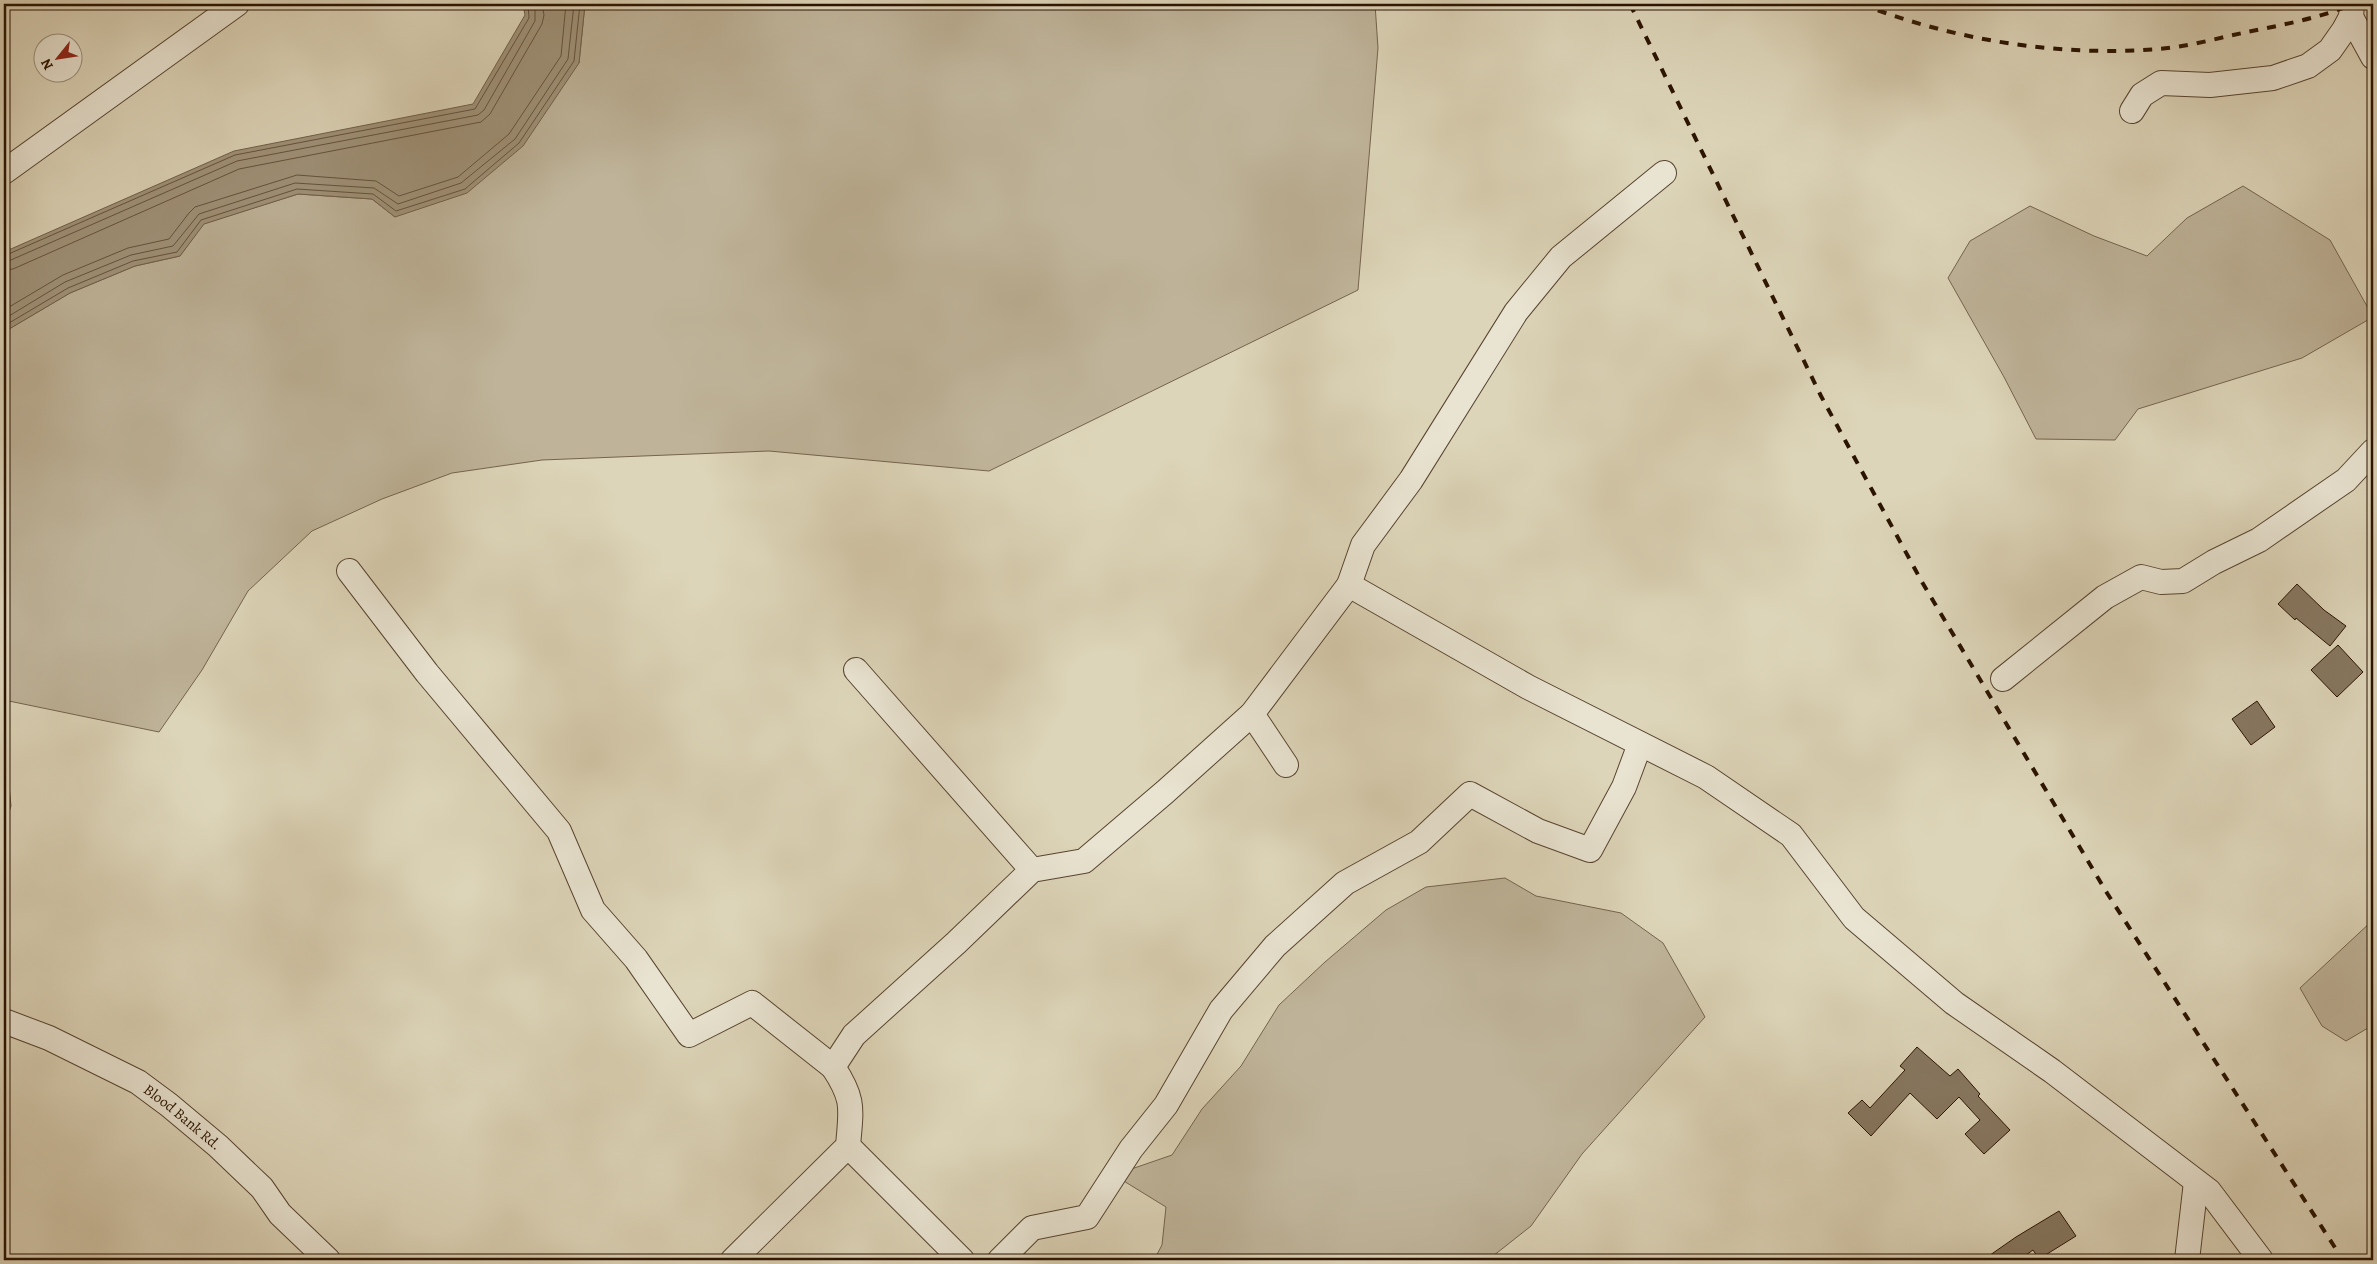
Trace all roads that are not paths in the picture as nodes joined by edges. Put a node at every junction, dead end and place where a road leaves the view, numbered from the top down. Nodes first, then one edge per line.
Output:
1 (238, 4) edge
2 (2352, 11) edge
3 (2373, 58) edge
4 (2132, 111) dead end
5 (4, 172) edge
6 (1664, 173) dead end
7 (2373, 451) edge
8 (349, 572) dead end
9 (1349, 585) junction
10 (856, 670) dead end
11 (2002, 679) dead end
12 (1252, 714) junction
13 (1640, 744) junction
14 (1286, 765) dead end
15 (1032, 870) junction
16 (4, 1021) edge
17 (833, 1067) junction
18 (848, 1146) junction
19 (2196, 1182) junction
20 (328, 1260) edge
21 (733, 1260) edge
22 (962, 1260) edge
23 (1000, 1260) edge
24 (2187, 1260) edge
25 (2261, 1260) edge

1 - 5 street
2 - 3 street
2 - 4 street
6 - 9 street
7 - 11 street
8 - 17 street
9 - 12 street
9 - 13 street
10 - 15 street
12 - 14 street
12 - 15 street
13 - 19 street
13 - 23 street
15 - 17 street
16 - 20 street, Blood Bank Rd.
17 - 18 street
18 - 21 street
18 - 22 street
19 - 24 street
19 - 25 street

